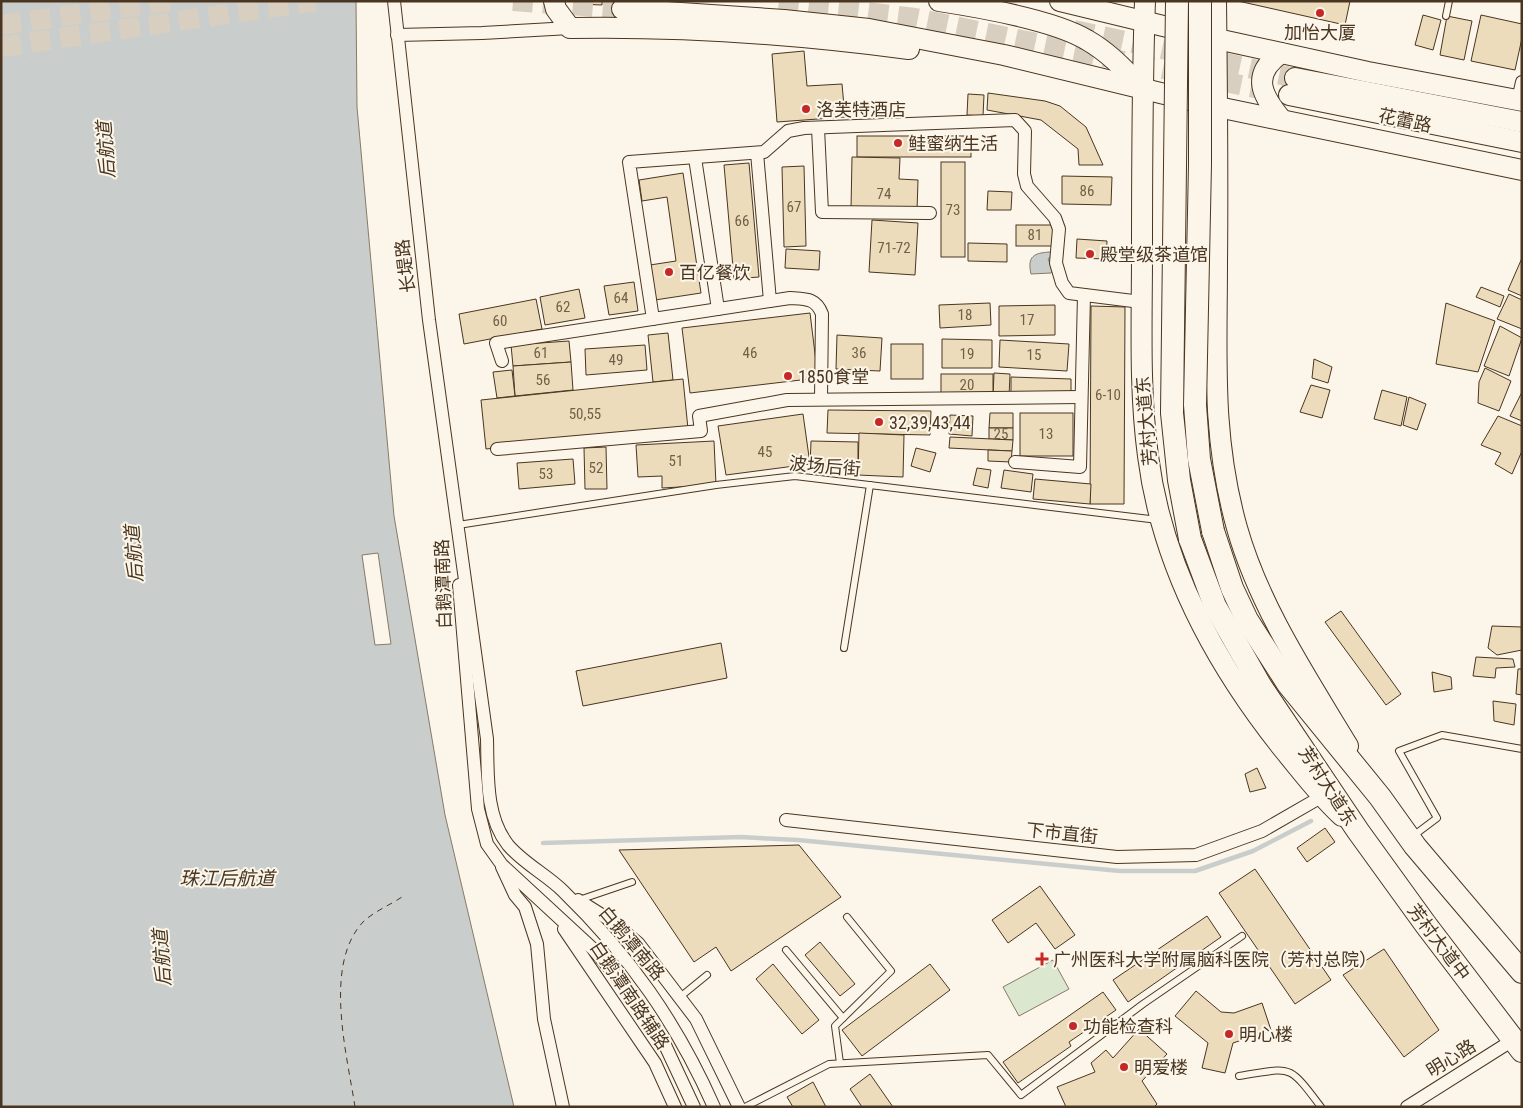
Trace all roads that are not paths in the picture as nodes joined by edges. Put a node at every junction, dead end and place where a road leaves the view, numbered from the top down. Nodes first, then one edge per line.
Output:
1 (394, 1) edge
2 (554, 1) edge
3 (939, 1) edge
4 (1060, 1) edge
5 (1177, 1) edge
6 (1200, 1) edge
7 (1216, 1) edge
8 (1449, 1) edge
9 (1080, 4) edge
10 (622, 9) tunnel mouth
11 (1144, 11) edge
12 (1446, 16) dead end
13 (570, 28) junction
14 (397, 35) junction
15 (1216, 39) junction
16 (1281, 53) junction
17 (1141, 88) junction
18 (1520, 94) edge
19 (1218, 107) junction
20 (1282, 120) junction
21 (1522, 122) edge
22 (818, 128) junction
23 (1522, 142) edge
24 (757, 153) junction
25 (695, 158) junction
26 (1522, 170) edge
27 (930, 213) dead end
28 (1084, 295) junction
29 (770, 301) junction
30 (1142, 302) junction
31 (718, 309) junction
32 (654, 319) junction
33 (502, 361) dead end
34 (1080, 397) junction
35 (821, 399) junction
36 (497, 449) dead end
37 (1015, 462) dead end
38 (870, 485) junction
39 (1162, 520) junction
40 (458, 525) junction
41 (844, 648) dead end
42 (1522, 749) edge
43 (1380, 796) junction
44 (1321, 797) junction
45 (786, 820) dead end
46 (1358, 830) junction
47 (1410, 839) junction
48 (498, 860) junction
49 (632, 882) dead end
50 (563, 890) junction
51 (578, 900) junction
52 (548, 907) junction
53 (847, 917) dead end
54 (1242, 936) dead end
55 (786, 950) dead end
56 (1522, 972) edge
57 (707, 975) dead end
58 (680, 997) junction
59 (843, 1018) junction
60 (1518, 1045) edge
61 (840, 1063) junction
62 (1239, 1076) dead end
63 (563, 1107) edge
64 (675, 1107) edge
65 (694, 1107) edge
66 (714, 1107) edge
67 (740, 1107) edge
68 (745, 1107) edge
69 (1321, 1107) edge
70 (1407, 1107) edge

1 - 14 street, 长堤路
2 - 13 main road
3 - 17 main road
4 - 9 main road
5 - 46 highway, 芳村大道东, bridge
6 - 43 highway, 芳村大道东, bridge
7 - 15 main road
8 - 12 lane
9 - 11 main road
10 - 17 main road
11 - 15 main road
11 - 17 main road, 芳村大道东
13 - 14 street
13 - 17 main road
14 - 40 street, 长堤路
15 - 16 main road
15 - 19 main road
16 - 18 main road
16 - 20 main road
17 - 19 main road
17 - 30 main road, 芳村大道东
19 - 20 main road
19 - 43 main road
20 - 26 main road
21 - 23 main road, 花蕾路
22 - 24 street
22 - 27 street
22 - 28 street
24 - 25 street
24 - 29 street
25 - 31 street
25 - 32 street
28 - 30 street
28 - 34 street
29 - 31 street
29 - 35 street
30 - 39 main road, 芳村大道东
31 - 32 street
32 - 33 street
34 - 35 street
34 - 37 street
35 - 36 street
38 - 39 lane, 波场后街
38 - 40 lane, 波场后街
38 - 41 lane
39 - 44 main road, 芳村大道东
40 - 48 street, 白鹅潭南路
40 - 50 street, 白鹅潭南路
42 - 47 lane
43 - 47 highway
44 - 45 street, 下市直街
44 - 46 main road, 芳村大道东
46 - 60 highway, 芳村大道中
47 - 56 highway
48 - 52 street, 白鹅潭南路
48 - 63 street
49 - 51 lane
50 - 51 street, 白鹅潭南路辅路
50 - 66 street, 白鹅潭南路
51 - 58 street, 白鹅潭南路辅路
52 - 64 street, 白鹅潭南路辅路
52 - 65 street, 白鹅潭南路
53 - 59 lane
54 - 61 lane
55 - 59 lane
57 - 58 lane
58 - 67 street, 白鹅潭南路辅路
59 - 61 lane
60 - 70 street, 明心路
61 - 68 lane
62 - 69 lane

